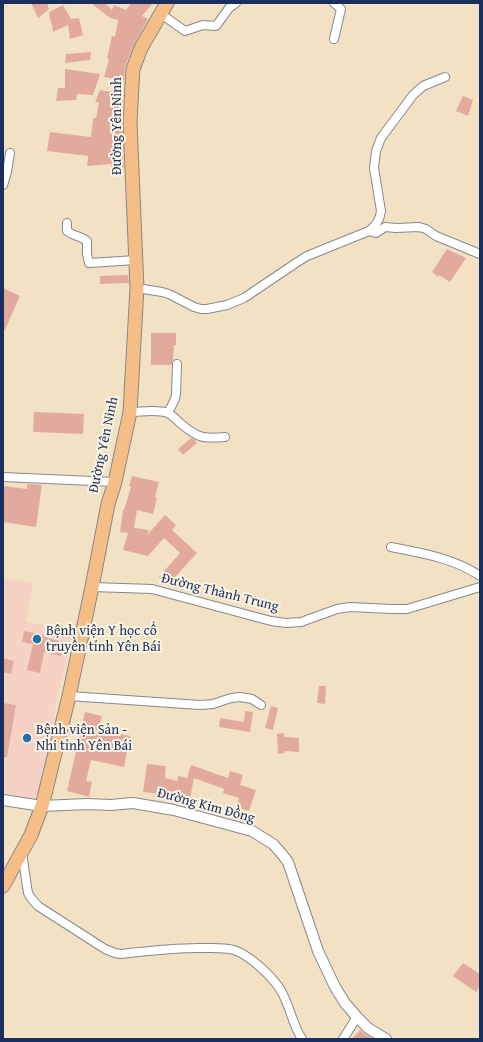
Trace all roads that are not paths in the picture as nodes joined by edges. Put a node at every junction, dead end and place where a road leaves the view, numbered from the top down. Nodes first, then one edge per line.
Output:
1 (236, 3) edge
2 (334, 3) edge
3 (164, 8) edge
4 (334, 39) dead end
5 (445, 77) dead end
6 (10, 153) dead end
7 (3, 185) edge
8 (67, 224) dead end
9 (369, 231) junction
10 (480, 254) edge
11 (136, 260) junction
12 (137, 288) junction
13 (177, 364) dead end
14 (130, 412) junction
15 (168, 413) junction
16 (225, 437) dead end
17 (3, 477) edge
18 (114, 482) junction
19 (390, 547) dead end
20 (480, 576) edge
21 (92, 586) junction
22 (480, 588) edge
23 (69, 696) junction
24 (261, 705) dead end
25 (3, 800) edge
26 (42, 806) junction
27 (21, 852) junction
28 (6, 882) edge
29 (357, 1017) junction
30 (302, 1039) edge
31 (344, 1039) edge
32 (386, 1039) edge

1 - 3 street
2 - 4 street
3 - 11 main road, Đường Yên Ninh
5 - 9 street
6 - 7 street
8 - 11 street
9 - 10 street
9 - 12 street
11 - 12 main road, Đường Yên Ninh
12 - 14 main road, Đường Yên Ninh
13 - 15 street
14 - 15 street
14 - 18 main road, Đường Yên Ninh
15 - 16 street
17 - 18 street
18 - 21 main road, Đường Yên Ninh
19 - 20 street
21 - 22 street, Đường Thành Trung
21 - 23 main road, Đường Yên Ninh
23 - 24 street
23 - 26 main road, Đường Yên Ninh
25 - 26 street, Đường Kim Đồng
26 - 27 main road, Đường Yên Ninh
26 - 29 street, Đường Kim Đồng
27 - 28 main road, Đường Yên Ninh
27 - 30 street
29 - 31 street
29 - 32 street, Đường Kim Đồng

